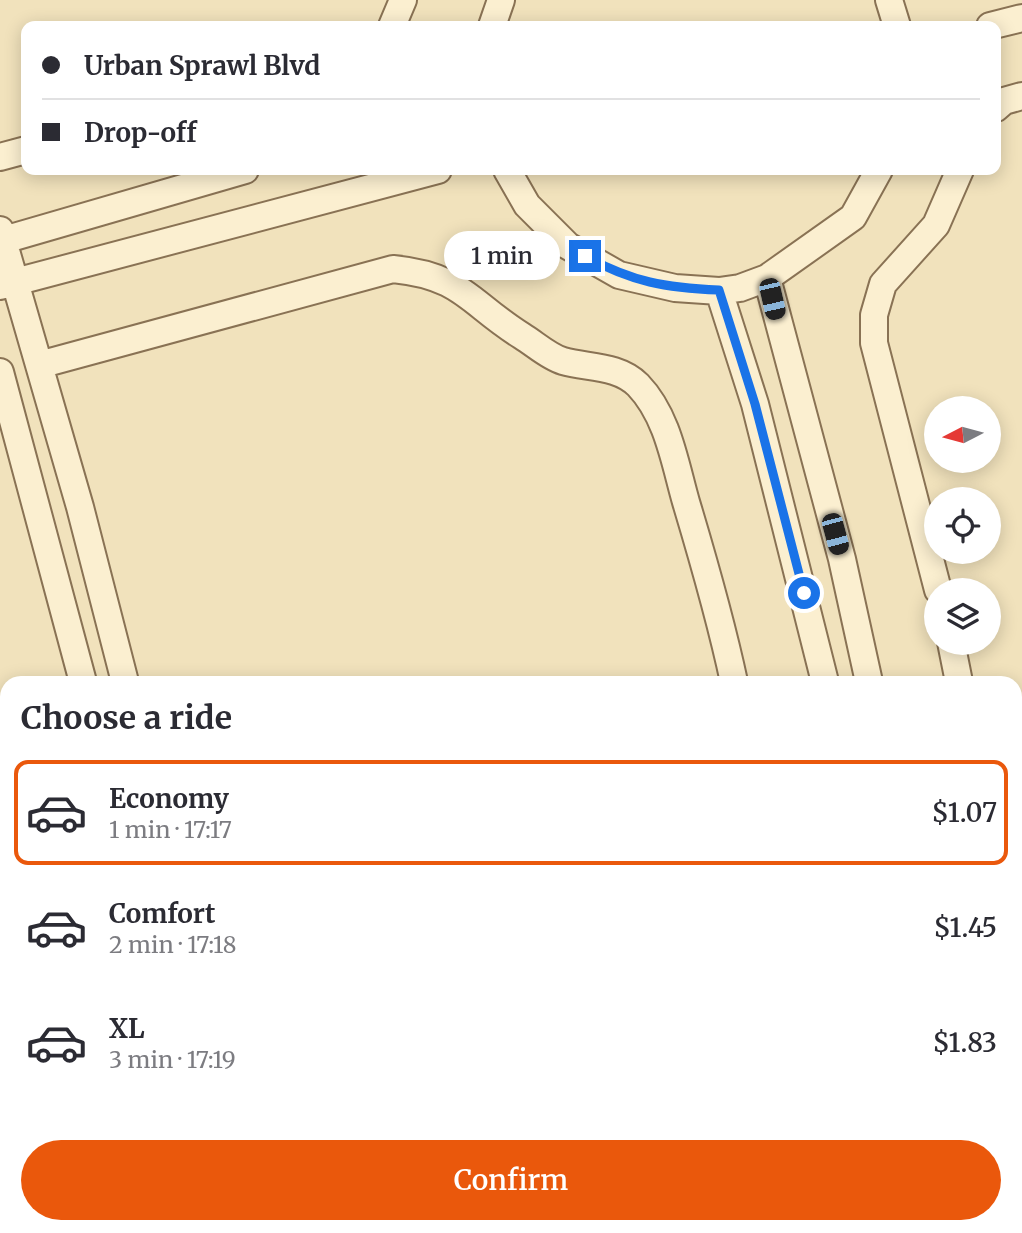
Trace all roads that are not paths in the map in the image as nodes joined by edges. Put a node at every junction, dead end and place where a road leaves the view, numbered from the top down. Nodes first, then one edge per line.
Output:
1 (403, 0) edge
2 (501, 0) edge
3 (889, 0) edge
4 (1022, 18) edge
5 (394, 21) edge
6 (494, 21) edge
7 (895, 21) edge
8 (1001, 23) edge
9 (1022, 96) edge
10 (1001, 104) edge
11 (21, 151) edge
12 (0, 157) edge
13 (227, 175) edge
14 (419, 175) edge
15 (511, 175) edge
16 (875, 175) edge
17 (958, 175) edge
18 (1, 237) edge
19 (767, 278) junction
20 (7, 284) edge
21 (719, 290) junction
22 (39, 365) junction
23 (0, 372) edge
24 (935, 578) edge
25 (954, 655) edge
26 (81, 676) edge
27 (123, 676) edge
28 (733, 676) edge
29 (823, 676) edge
30 (868, 676) edge
31 (958, 676) edge

1 - 5 street
2 - 6 street
3 - 7 street
4 - 8 street
9 - 10 street
11 - 12 street
13 - 18 street
14 - 20 street
15 - 21 street
16 - 19 street
17 - 24 street
18 - 20 street
19 - 21 street
19 - 30 street
20 - 22 street
21 - 29 street
22 - 27 street
22 - 28 street
23 - 26 street
25 - 31 street

